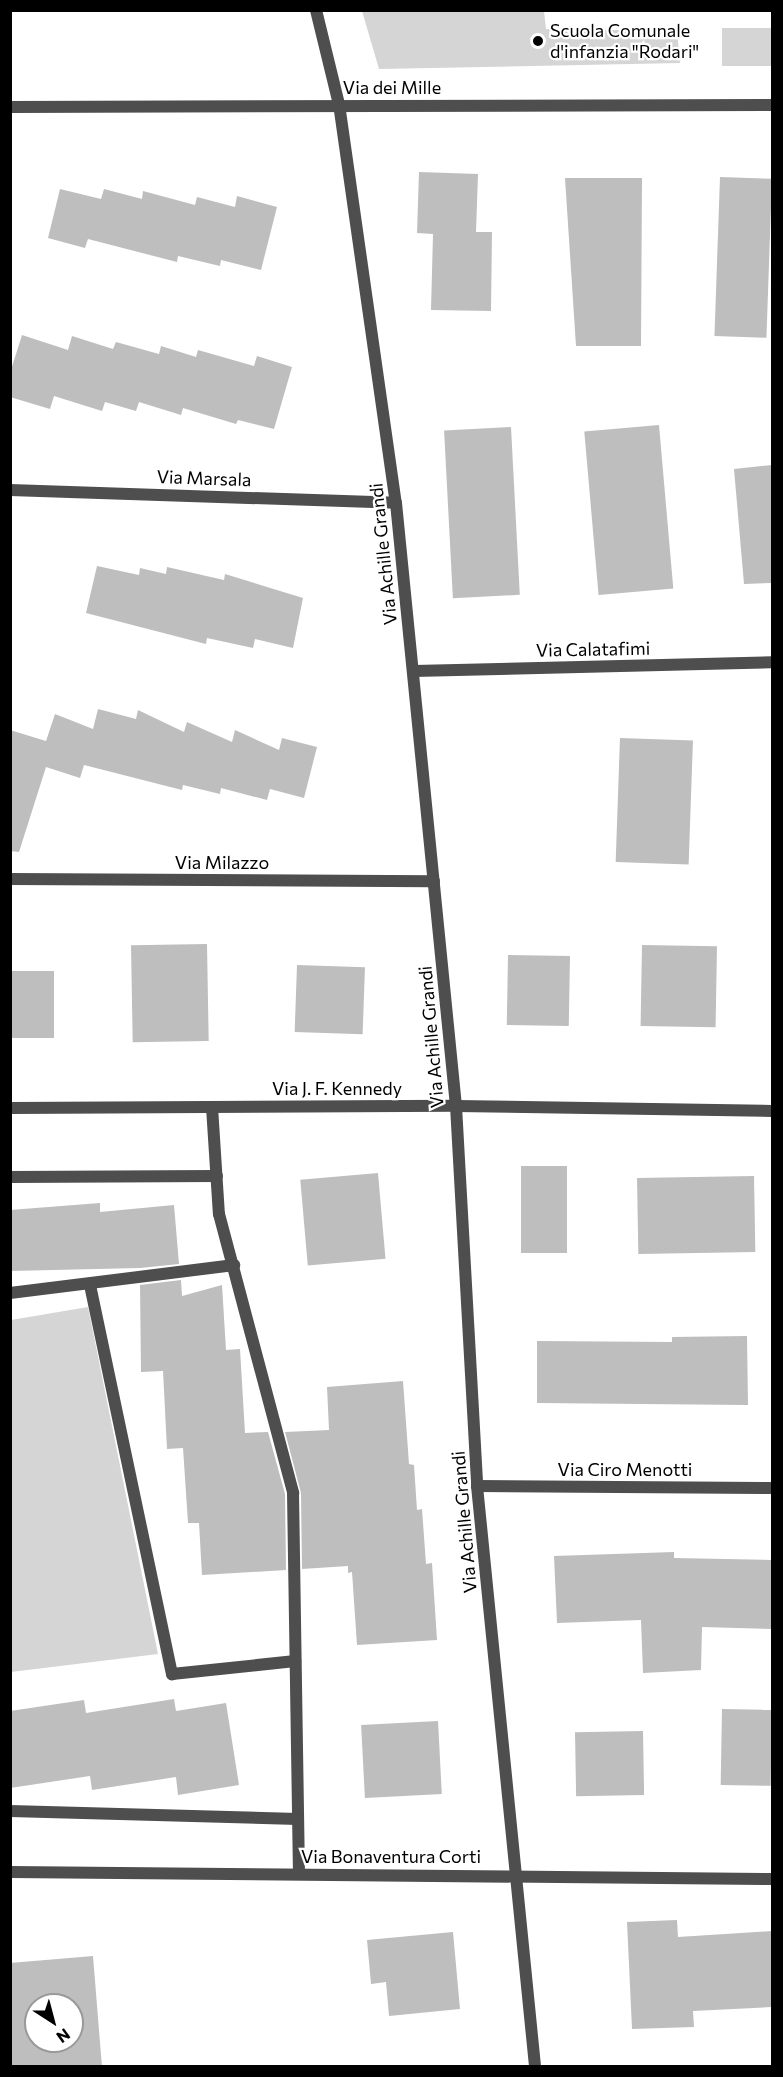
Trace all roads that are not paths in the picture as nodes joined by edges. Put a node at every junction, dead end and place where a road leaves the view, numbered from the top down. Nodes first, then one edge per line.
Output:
1 (316, 10) edge
2 (339, 104) junction
3 (772, 105) edge
4 (10, 107) edge
5 (10, 490) edge
6 (396, 503) junction
7 (772, 662) edge
8 (414, 671) junction
9 (10, 879) edge
10 (434, 882) junction
11 (456, 1106) junction
12 (212, 1107) junction
13 (10, 1108) edge
14 (772, 1111) edge
15 (217, 1176) junction
16 (10, 1177) edge
17 (234, 1265) junction
18 (90, 1285) junction
19 (10, 1293) edge
20 (477, 1486) junction
21 (772, 1488) edge
22 (296, 1661) junction
23 (10, 1811) edge
24 (298, 1819) junction
25 (10, 1872) edge
26 (299, 1874) junction
27 (516, 1874) junction
28 (772, 1879) edge
29 (535, 2067) edge

1 - 2 street, Via Achille Grandi
2 - 3 street, Via dei Mille
2 - 4 street, Via dei Mille
2 - 6 street, Via Achille Grandi
5 - 6 street, Via Marsala
6 - 8 street, Via Achille Grandi
7 - 8 street, Via Calatafimi
8 - 10 street, Via Achille Grandi
9 - 10 street, Via Milazzo
10 - 11 street, Via Achille Grandi
11 - 12 street, Via J. F. Kennedy
11 - 14 street, Via J. F. Kennedy
11 - 20 street, Via Achille Grandi
12 - 13 street, Via J. F. Kennedy
12 - 15 street
15 - 16 street
15 - 17 street
17 - 18 street
17 - 22 street
18 - 19 street
18 - 22 street
20 - 21 street, Via Ciro Menotti
20 - 27 street, Via Achille Grandi
22 - 24 street
23 - 24 street
24 - 26 street
25 - 26 street, Via Bonaventura Corti
26 - 27 street, Via Bonaventura Corti
27 - 28 street, Via Bonaventura Corti
27 - 29 street, Via Achille Grandi

